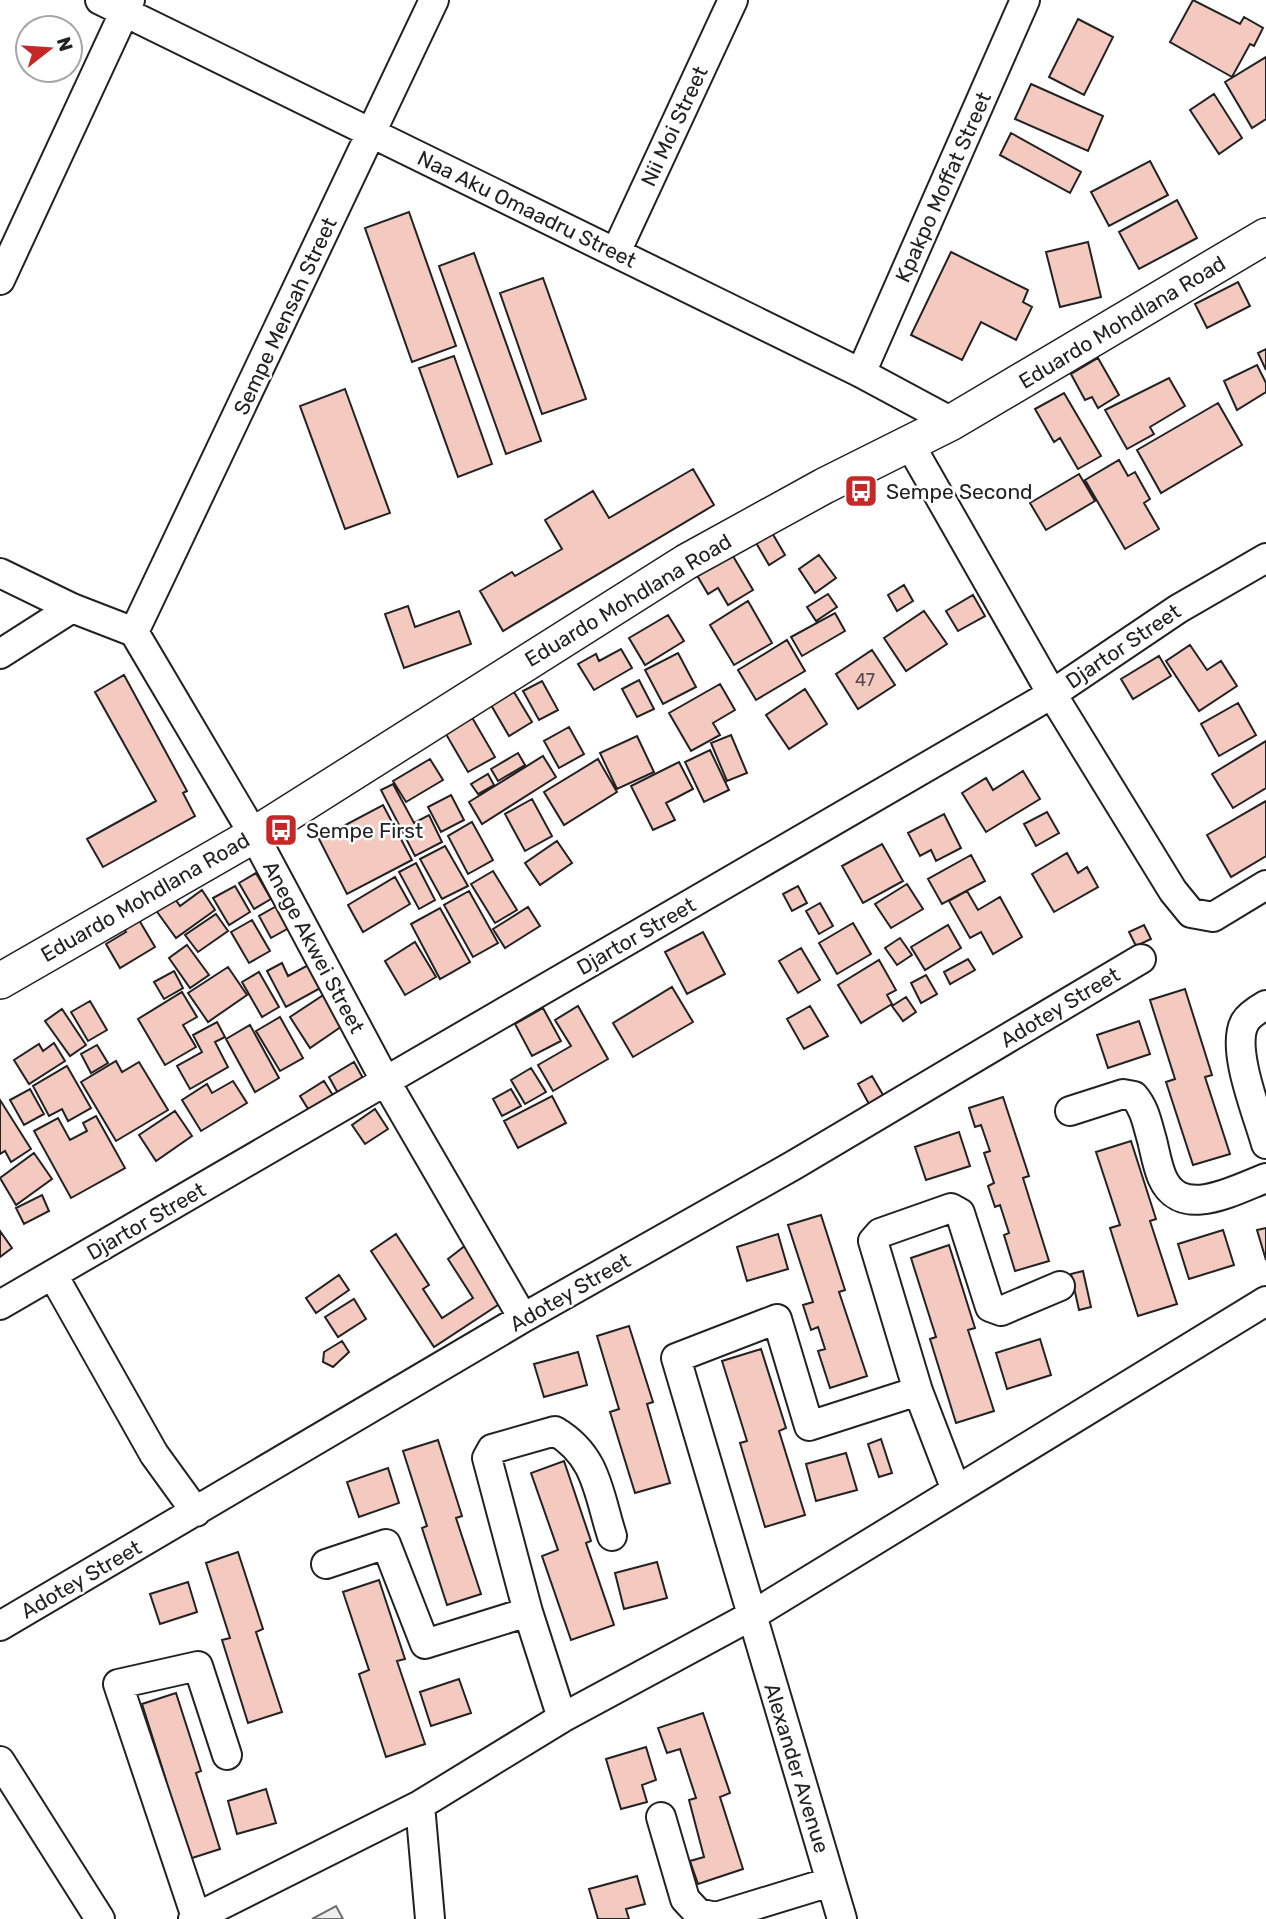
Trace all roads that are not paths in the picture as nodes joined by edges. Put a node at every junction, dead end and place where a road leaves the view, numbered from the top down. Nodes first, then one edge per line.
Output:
1 (434, 0) edge
2 (733, 0) edge
3 (1025, 0) edge
4 (119, 4) edge
5 (372, 132) junction
6 (1266, 236) edge
7 (615, 253) junction
8 (0, 280) edge
9 (861, 373) junction
10 (952, 422) junction
11 (909, 443) junction
12 (1266, 558) edge
13 (0, 573) edge
14 (72, 608) junction
15 (134, 632) junction
16 (0, 654) edge
17 (1052, 694) junction
18 (254, 835) junction
19 (1266, 885) edge
20 (1141, 959) dead end
21 (0, 981) edge
22 (1266, 1005) edge
23 (386, 1082) junction
24 (1070, 1111) dead end
25 (1266, 1144) edge
26 (1266, 1178) edge
27 (53, 1275) junction
28 (1060, 1286) dead end
29 (1266, 1301) edge
30 (0, 1306) edge
31 (523, 1318) junction
32 (918, 1391) junction
33 (956, 1490) junction
34 (196, 1512) junction
35 (612, 1536) dead end
36 (327, 1564) dead end
37 (528, 1612) junction
38 (751, 1616) junction
39 (0, 1626) edge
40 (562, 1718) junction
41 (227, 1755) dead end
42 (0, 1761) edge
43 (420, 1805) junction
44 (661, 1817) dead end
45 (831, 1882) junction
46 (195, 1918) edge
47 (100, 1919) edge
48 (430, 1919) edge
49 (842, 1919) edge

1 - 5 street, Sempe Mensah Street
2 - 7 street, Nii Moi Street
3 - 9 street, Kpakpo Moffat Street
4 - 5 street, Naa Aku Omaadru Street
4 - 8 street
5 - 7 street, Naa Aku Omaadru Street
5 - 15 street, Sempe Mensah Street
6 - 10 main road, Eduardo Mohdlana Road
7 - 9 street, Naa Aku Omaadru Street
9 - 10 street, Naa Aku Omaadru Street
10 - 11 main road, Eduardo Mohdlana Road
11 - 17 street
11 - 18 main road, Eduardo Mohdlana Road
12 - 17 street, Djartor Street
13 - 14 street
14 - 15 street
14 - 16 street
15 - 18 street, Anege Akwei Street
17 - 19 street
17 - 23 street, Djartor Street
18 - 21 main road, Eduardo Mohdlana Road
18 - 23 street, Anege Akwei Street
20 - 31 street, Adotey Street
22 - 25 street
23 - 27 street, Djartor Street
23 - 31 street, Anege Akwei Street
24 - 26 street
27 - 30 street, Djartor Street
27 - 34 street
28 - 32 street
29 - 33 street
31 - 34 street, Adotey Street
32 - 33 street
32 - 38 street, Alexander Avenue
33 - 38 street
34 - 39 street, Adotey Street
35 - 37 street
36 - 37 street
37 - 40 street
38 - 40 street
38 - 45 street, Alexander Avenue
40 - 43 street
41 - 46 street
42 - 47 street
43 - 46 street
43 - 48 street
44 - 45 street
45 - 49 street, Alexander Avenue

